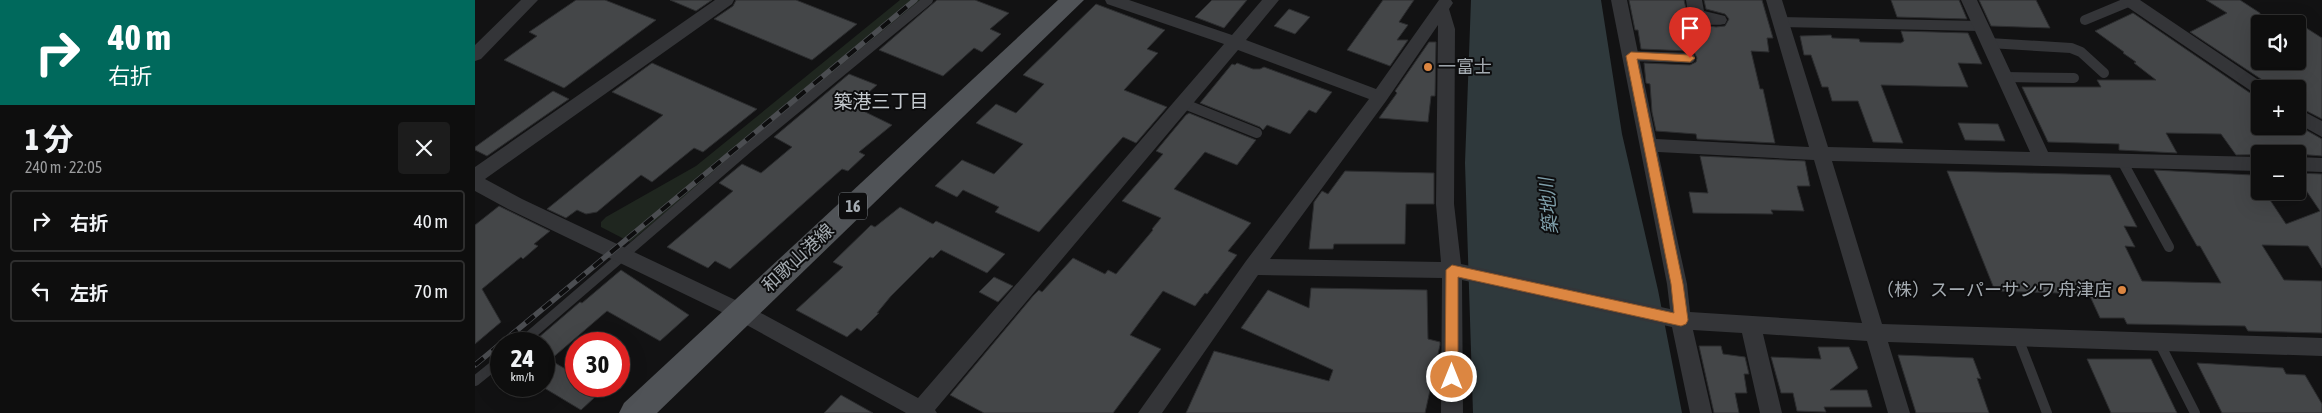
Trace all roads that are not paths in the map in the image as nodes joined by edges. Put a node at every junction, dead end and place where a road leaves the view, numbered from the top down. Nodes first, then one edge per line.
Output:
1 (530, 0) edge
2 (726, 0) edge
3 (928, 0) edge
4 (1072, 0) edge
5 (1113, 0) edge
6 (1271, 0) edge
7 (1619, 0) edge
8 (1694, 0) edge
9 (1774, 0) edge
10 (1969, 0) edge
11 (2130, 1) edge
12 (1444, 5) edge
13 (1719, 20) dead end
14 (2085, 20) dead end
15 (1781, 22) junction
16 (1981, 26) junction
17 (1234, 42) junction
18 (1989, 43) junction
19 (475, 55) edge
20 (1631, 56) junction
21 (1690, 58) dead end
22 (2104, 73) dead end
23 (2005, 77) junction
24 (2074, 78) dead end
25 (2251, 83) edge
26 (1381, 97) junction
27 (1182, 103) junction
28 (2306, 120) edge
29 (2322, 130) edge
30 (1257, 133) dead end
31 (1647, 144) junction
32 (1821, 154) junction
33 (2042, 159) junction
34 (2122, 161) junction
35 (2251, 164) edge
36 (2306, 164) edge
37 (2322, 165) edge
38 (475, 177) edge
39 (475, 182) edge
40 (2169, 247) dead end
41 (624, 256) junction
42 (1253, 267) junction
43 (1458, 272) junction
44 (741, 312) junction
45 (1675, 319) junction
46 (1750, 324) junction
47 (534, 332) edge
48 (1875, 333) junction
49 (2018, 338) junction
50 (2159, 342) junction
51 (2322, 347) edge
52 (490, 369) edge
53 (475, 382) edge
54 (922, 412) edge
55 (635, 413) edge
56 (1149, 413) edge
57 (1452, 413) edge
58 (1701, 413) edge
59 (1771, 413) edge
60 (1899, 413) edge
61 (2047, 413) edge
62 (2195, 413) edge

1 - 19 street
2 - 38 street
3 - 41 lane
4 - 44 main road, 和歌山港線 / 16
5 - 17 street
6 - 17 street
7 - 20 street
8 - 13 street
9 - 15 street
10 - 16 street
11 - 14 lane
11 - 25 street
12 - 26 street
12 - 43 street
15 - 16 lane
15 - 32 street
16 - 18 street
17 - 26 street
17 - 27 street
18 - 22 lane
18 - 23 street
20 - 21 lane
20 - 31 street
23 - 24 lane
23 - 33 street
26 - 42 street
27 - 30 lane
27 - 54 street
28 - 29 street
31 - 32 street
31 - 45 street
32 - 33 street
32 - 48 street
33 - 34 street
34 - 35 street
34 - 40 lane
36 - 37 street
39 - 41 street
41 - 44 street
41 - 47 lane
42 - 43 street
42 - 56 street
43 - 45 street
43 - 57 street
44 - 54 street
44 - 55 main road, 和歌山港線 / 16
45 - 46 street
45 - 58 street
46 - 48 street
46 - 59 street
48 - 49 street
48 - 60 street
49 - 50 street
49 - 61 lane
50 - 51 street
50 - 62 lane
52 - 53 lane

